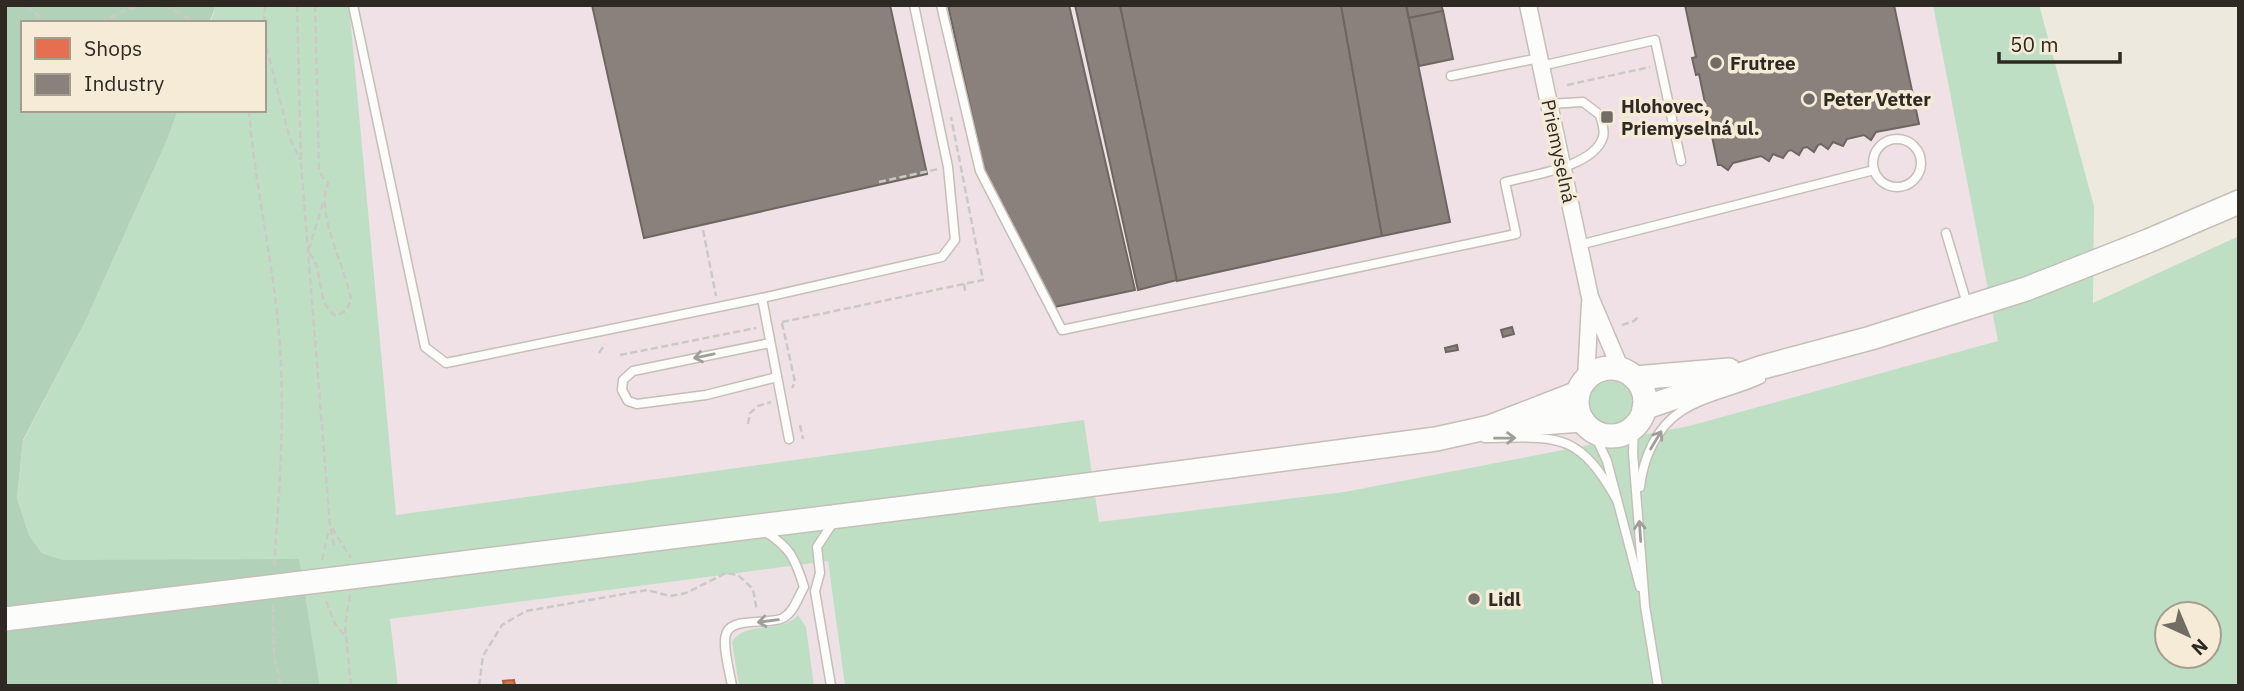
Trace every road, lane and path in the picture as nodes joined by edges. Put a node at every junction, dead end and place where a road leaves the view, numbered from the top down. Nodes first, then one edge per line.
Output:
1 (28, 5) edge
2 (145, 5) edge
3 (165, 5) edge
4 (297, 5) edge
5 (315, 5) edge
6 (353, 5) edge
7 (914, 5) edge
8 (941, 5) edge
9 (1528, 5) edge
10 (45, 21) edge
11 (105, 21) edge
12 (193, 21) edge
13 (266, 45) edge
14 (1540, 62) junction
15 (1660, 65) junction
16 (1451, 76) dead end
17 (1567, 85) dead end
18 (1549, 104) junction
19 (950, 111) dead end
20 (249, 112) edge
21 (1681, 161) dead end
22 (301, 163) junction
23 (948, 167) junction
24 (1563, 168) junction
25 (1874, 170) junction
26 (879, 182) dead end
27 (324, 200) junction
28 (2239, 202) edge
29 (1946, 233) dead end
30 (1579, 245) junction
31 (308, 252) junction
32 (964, 284) junction
33 (965, 291) dead end
34 (1590, 297) junction
35 (762, 298) junction
36 (1968, 307) junction
37 (1638, 317) dead end
38 (782, 322) dead end
39 (1622, 326) dead end
40 (771, 343) junction
41 (1801, 358) junction
42 (1763, 367) junction
43 (1628, 374) junction
44 (777, 377) junction
45 (1582, 386) junction
46 (750, 414) dead end
47 (1639, 418) junction
48 (748, 424) dead end
49 (1588, 426) junction
50 (1490, 427) junction
51 (789, 439) dead end
52 (1436, 439) junction
53 (1617, 500) junction
54 (1638, 504) junction
55 (838, 515) junction
56 (330, 526) junction
57 (755, 526) junction
58 (334, 546) dead end
59 (352, 575) junction
60 (274, 578) dead end
61 (804, 587) junction
62 (815, 591) junction
63 (274, 601) dead end
64 (1645, 606) junction
65 (5, 619) edge
66 (758, 622) junction
67 (281, 686) edge
68 (351, 686) edge
69 (479, 686) edge
70 (732, 686) edge
71 (831, 686) edge
72 (1658, 686) edge

1 - 10 path
2 - 11 path
3 - 12 path
4 - 22 path
5 - 27 path
6 - 35 lane
7 - 23 lane
8 - 24 lane
9 - 14 street, Priemyselná
13 - 22 path
14 - 15 lane
14 - 16 lane
14 - 18 street, Priemyselná
15 - 17 path
15 - 21 lane
18 - 24 street, Priemyselná
18 - 24 lane
19 - 32 path
20 - 60 path
22 - 31 path
23 - 26 path
23 - 35 lane
24 - 30 street, Priemyselná
25 - 25 lane
25 - 30 lane
27 - 31 path
27 - 31 path
28 - 36 main road
29 - 36 lane
30 - 34 street, Priemyselná
31 - 56 path
32 - 33 path
32 - 38 path
34 - 43 street, Priemyselná
34 - 45 street, Priemyselná
35 - 40 lane
36 - 41 main road
37 - 39 path
40 - 44 lane
40 -> 44 lane
41 - 42 main road
54 -> 41 lane
42 - 43 main road
42 - 47 main road
43 - 45 main road
43 - 47 main road
44 - 51 lane
45 - 49 main road
45 - 50 main road
46 - 48 path
47 - 49 main road
47 - 54 lane
49 - 50 main road
49 - 53 lane
50 - 52 main road
52 -> 53 lane
52 - 55 main road
53 - 64 lane
64 -> 54 lane
55 - 57 main road
55 - 62 lane
56 - 58 path
56 - 59 path
57 - 59 main road
57 - 61 lane
59 - 65 main road, bridge
59 - 68 path
61 - 62 lane
61 -> 66 lane
62 - 71 lane
63 - 67 path
64 - 72 lane
66 - 69 path
66 - 70 lane

